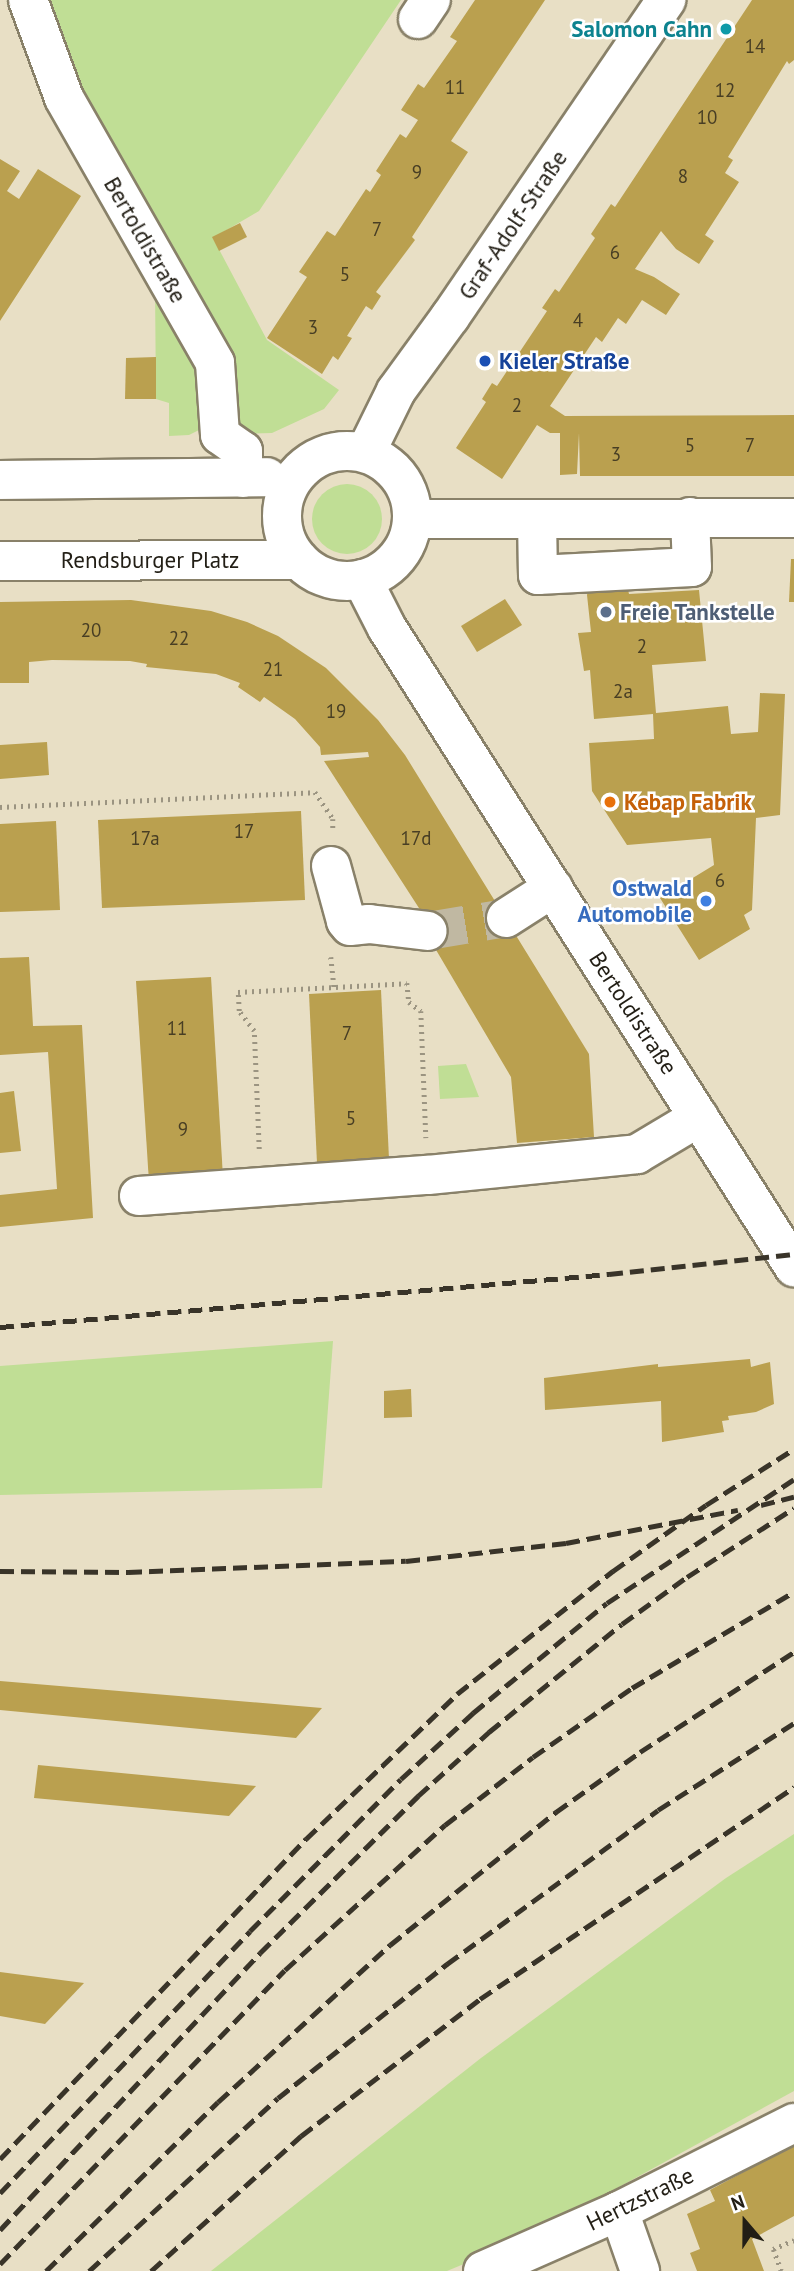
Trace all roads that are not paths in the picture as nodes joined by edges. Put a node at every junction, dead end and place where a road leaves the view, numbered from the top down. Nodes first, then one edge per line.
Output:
1 (28, 0) edge
2 (666, 0) edge
3 (366, 452) junction
4 (295, 476) junction
5 (243, 478) junction
6 (0, 480) edge
7 (690, 517) junction
8 (794, 517) edge
9 (412, 519) junction
10 (537, 519) junction
11 (299, 560) junction
12 (0, 561) edge
13 (362, 579) junction
14 (331, 866) road end
15 (553, 888) junction
16 (506, 918) tunnel mouth
17 (428, 931) tunnel mouth
18 (699, 1117) junction
19 (139, 1196) dead end
20 (794, 1267) edge
21 (794, 2123) edge
22 (619, 2211) junction
23 (483, 2271) edge
24 (640, 2271) edge

1 - 5 street, Bertoldistraße
2 - 3 street, Graf-Adolf-Straße
3 - 4 street
3 - 9 street
4 - 5 street
4 - 11 street
5 - 6 street
7 - 8 street
7 - 10 street
7 - 10 street
9 - 10 street
9 - 13 street
11 - 12 street, Rendsburger Platz
11 - 13 street
13 - 15 street, Bertoldistraße
14 - 17 street
15 - 16 street
15 - 18 street, Bertoldistraße
18 - 19 street
18 - 20 street, Bertoldistraße
21 - 22 street, Hertzstraße
22 - 23 street, Hertzstraße
22 - 24 street

